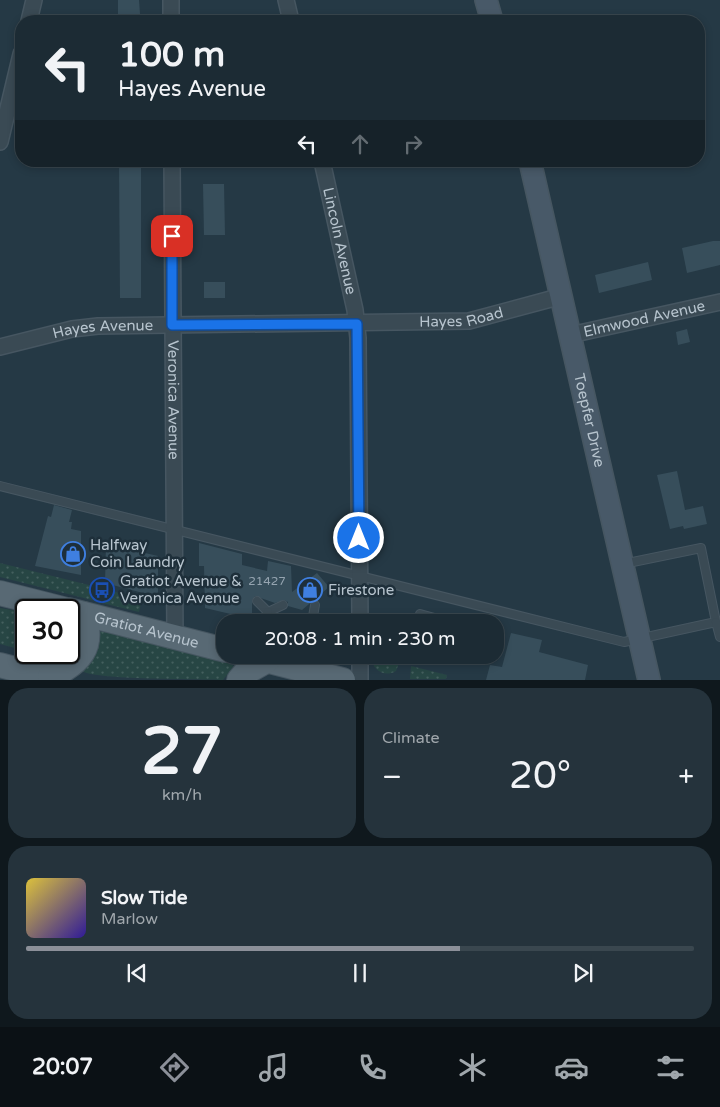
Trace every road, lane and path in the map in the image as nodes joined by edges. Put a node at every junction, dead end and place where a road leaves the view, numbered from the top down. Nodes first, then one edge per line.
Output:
1 (34, 0) edge
2 (171, 0) edge
3 (286, 0) edge
4 (486, 0) edge
5 (30, 15) edge
6 (171, 15) edge
7 (290, 15) edge
8 (490, 15) edge
9 (15, 79) edge
10 (0, 142) edge
11 (172, 167) edge
12 (323, 167) edge
13 (531, 167) edge
14 (562, 296) junction
15 (720, 302) edge
16 (357, 324) junction
17 (172, 325) junction
18 (570, 335) junction
19 (0, 347) edge
20 (0, 486) edge
21 (173, 531) junction
22 (623, 564) junction
23 (360, 578) junction
24 (0, 593) edge
25 (24, 599) edge
26 (260, 601) dead end
27 (274, 602) dead end
28 (283, 605) dead end
29 (315, 605) dead end
30 (268, 612) junction
31 (80, 613) edge
32 (313, 614) edge
33 (360, 614) edge
34 (80, 622) edge
35 (716, 622) junction
36 (175, 637) junction
37 (720, 637) edge
38 (640, 639) junction
39 (216, 648) edge
40 (80, 657) edge
41 (72, 664) edge
42 (253, 664) edge
43 (296, 664) edge
44 (360, 664) edge
45 (0, 665) edge
46 (54, 678) edge
47 (239, 680) edge
48 (343, 680) edge
49 (360, 680) edge
50 (649, 680) edge

1 - 5 street
2 - 6 street
3 - 7 street
4 - 8 street
9 - 10 street
11 - 17 street, Veronica Avenue
12 - 16 street, Lincoln Avenue
13 - 14 street, Toepfer Drive
14 - 16 street, Hayes Road
14 - 18 street, Toepfer Drive
15 - 18 street, Elmwood Avenue
16 - 17 street, Hayes Avenue
16 - 23 street, Lincoln Avenue
17 - 19 street, Hayes Avenue
17 - 21 street, Veronica Avenue
18 - 22 street, Toepfer Drive
20 - 21 lane
21 - 23 lane
21 - 36 street, Veronica Avenue
22 - 35 lane
22 - 38 street, Toepfer Drive
23 - 33 street, Lincoln Avenue
23 - 38 lane
24 - 25 main road, Gratiot Avenue
26 - 30 lane
27 - 30 lane
28 - 30 lane
29 - 32 lane
31 - 36 main road, Gratiot Avenue
34 - 40 main road
35 - 37 lane
35 - 38 lane
36 - 39 main road, Gratiot Avenue
38 - 50 street, Toepfer Drive
41 - 46 main road
42 - 47 main road
43 - 48 main road
44 - 49 street
45 - 46 main road

